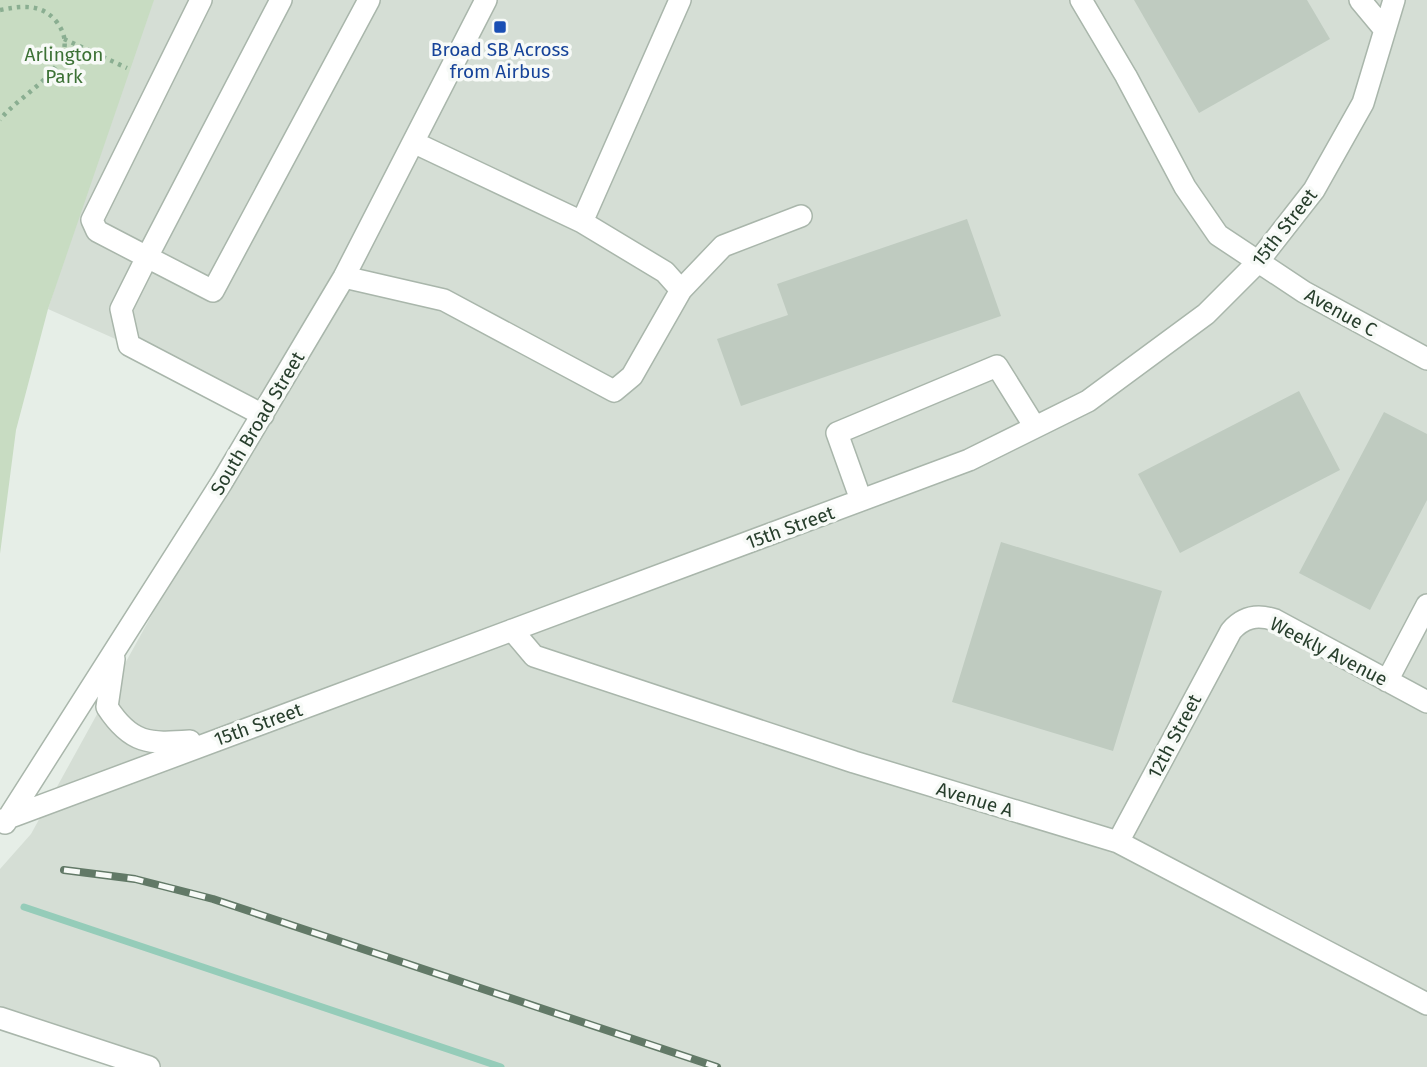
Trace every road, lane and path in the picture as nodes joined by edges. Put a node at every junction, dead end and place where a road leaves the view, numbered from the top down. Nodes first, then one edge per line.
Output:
1 (201, 0) edge
2 (281, 0) edge
3 (369, 0) edge
4 (486, 0) edge
5 (680, 0) edge
6 (1081, 0) edge
7 (1360, 0) edge
8 (1394, 0) edge
9 (0, 10) edge
10 (1385, 30) junction
11 (64, 39) junction
12 (127, 68) dead end
13 (0, 120) edge
14 (415, 143) junction
15 (801, 216) dead end
16 (582, 222) junction
17 (147, 257) junction
18 (1257, 263) junction
19 (344, 278) junction
20 (681, 290) junction
21 (1427, 359) edge
22 (263, 415) junction
23 (1035, 427) junction
24 (861, 500) junction
25 (1427, 606) edge
26 (512, 630) junction
27 (1230, 631) joint
28 (116, 649) junction
29 (1387, 681) junction
30 (1427, 702) edge
31 (220, 738) junction
32 (1, 821) edge
33 (1118, 842) junction
34 (1427, 1003) edge
35 (0, 1018) edge
36 (149, 1067) edge

1 - 17 street
2 - 17 street
3 - 17 street
4 - 14 street, South Broad Street
5 - 16 street
6 - 18 street, Avenue C
7 - 10 street
8 - 10 street, 15th Street
9 - 11 path
10 - 18 street, 15th Street
11 - 12 path
11 - 13 path
14 - 16 street
14 - 19 street, South Broad Street
15 - 20 street
16 - 20 street
17 - 22 street
18 - 21 street, Avenue C
18 - 23 street, 15th Street
19 - 20 street
19 - 22 street, South Broad Street
22 - 28 street, South Broad Street
23 - 24 street, 15th Street
23 - 24 street
24 - 26 street, 15th Street
25 - 29 street
26 - 31 street, 15th Street
26 - 33 street, Avenue A
27 - 29 street, Weekly Avenue
27 - 33 street, 12th Street
28 - 31 street
28 - 32 street, South Broad Street
29 - 30 street, Weekly Avenue
31 - 32 street, 15th Street
33 - 34 street, Avenue A
35 - 36 street

